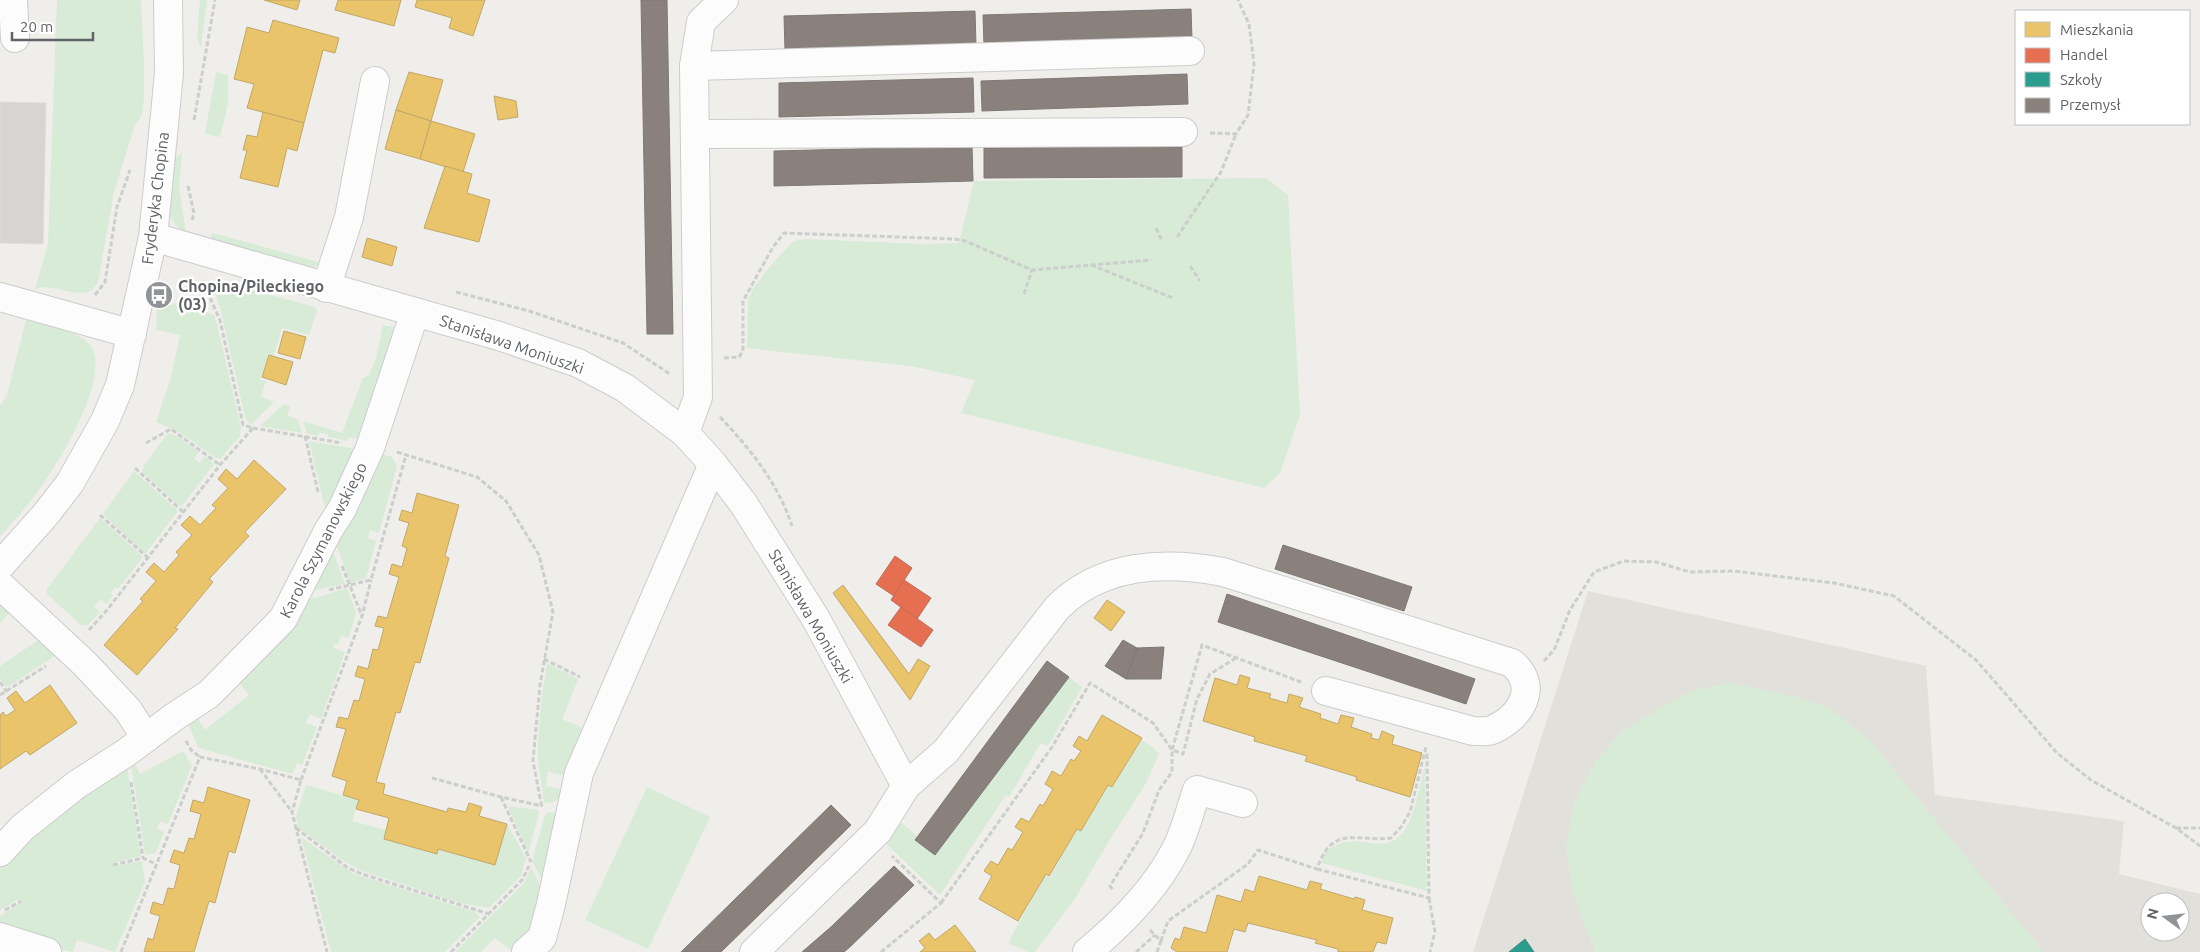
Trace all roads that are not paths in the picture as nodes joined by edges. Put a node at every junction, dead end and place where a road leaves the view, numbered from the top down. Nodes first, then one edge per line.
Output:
1 (13, 0) edge
2 (168, 0) edge
3 (724, 0) edge
4 (15, 38) dead end
5 (1190, 52) dead end
6 (694, 66) junction
7 (376, 81) dead end
8 (1183, 132) road end
9 (695, 134) junction
10 (153, 237) junction
11 (326, 288) junction
12 (0, 297) edge
13 (415, 312) junction
14 (132, 334) junction
15 (685, 433) junction
16 (714, 464) junction
17 (0, 566) edge
18 (0, 585) edge
19 (1326, 691) road end
20 (136, 745) junction
21 (906, 786) junction
22 (1243, 803) dead end
23 (0, 852) edge
24 (0, 937) edge
25 (47, 952) edge
26 (526, 952) edge
27 (754, 952) edge
28 (1087, 952) edge

1 - 4 street
2 - 10 street, Fryderyka Chopina
3 - 6 street
5 - 6 street
6 - 9 street
7 - 11 street
8 - 9 street
9 - 15 street
10 - 11 street, Stanisława Moniuszki
10 - 14 street, Fryderyka Chopina
11 - 13 street, Stanisława Moniuszki
12 - 14 street
13 - 15 street, Stanisława Moniuszki
13 - 20 street, Karola Szymanowskiego
14 - 17 street, Fryderyka Chopina
15 - 16 street, Stanisława Moniuszki
16 - 21 street, Stanisława Moniuszki
16 - 26 street
18 - 20 street
19 - 21 street
20 - 23 street, Karola Szymanowskiego
21 - 27 street
22 - 28 street
24 - 25 street

